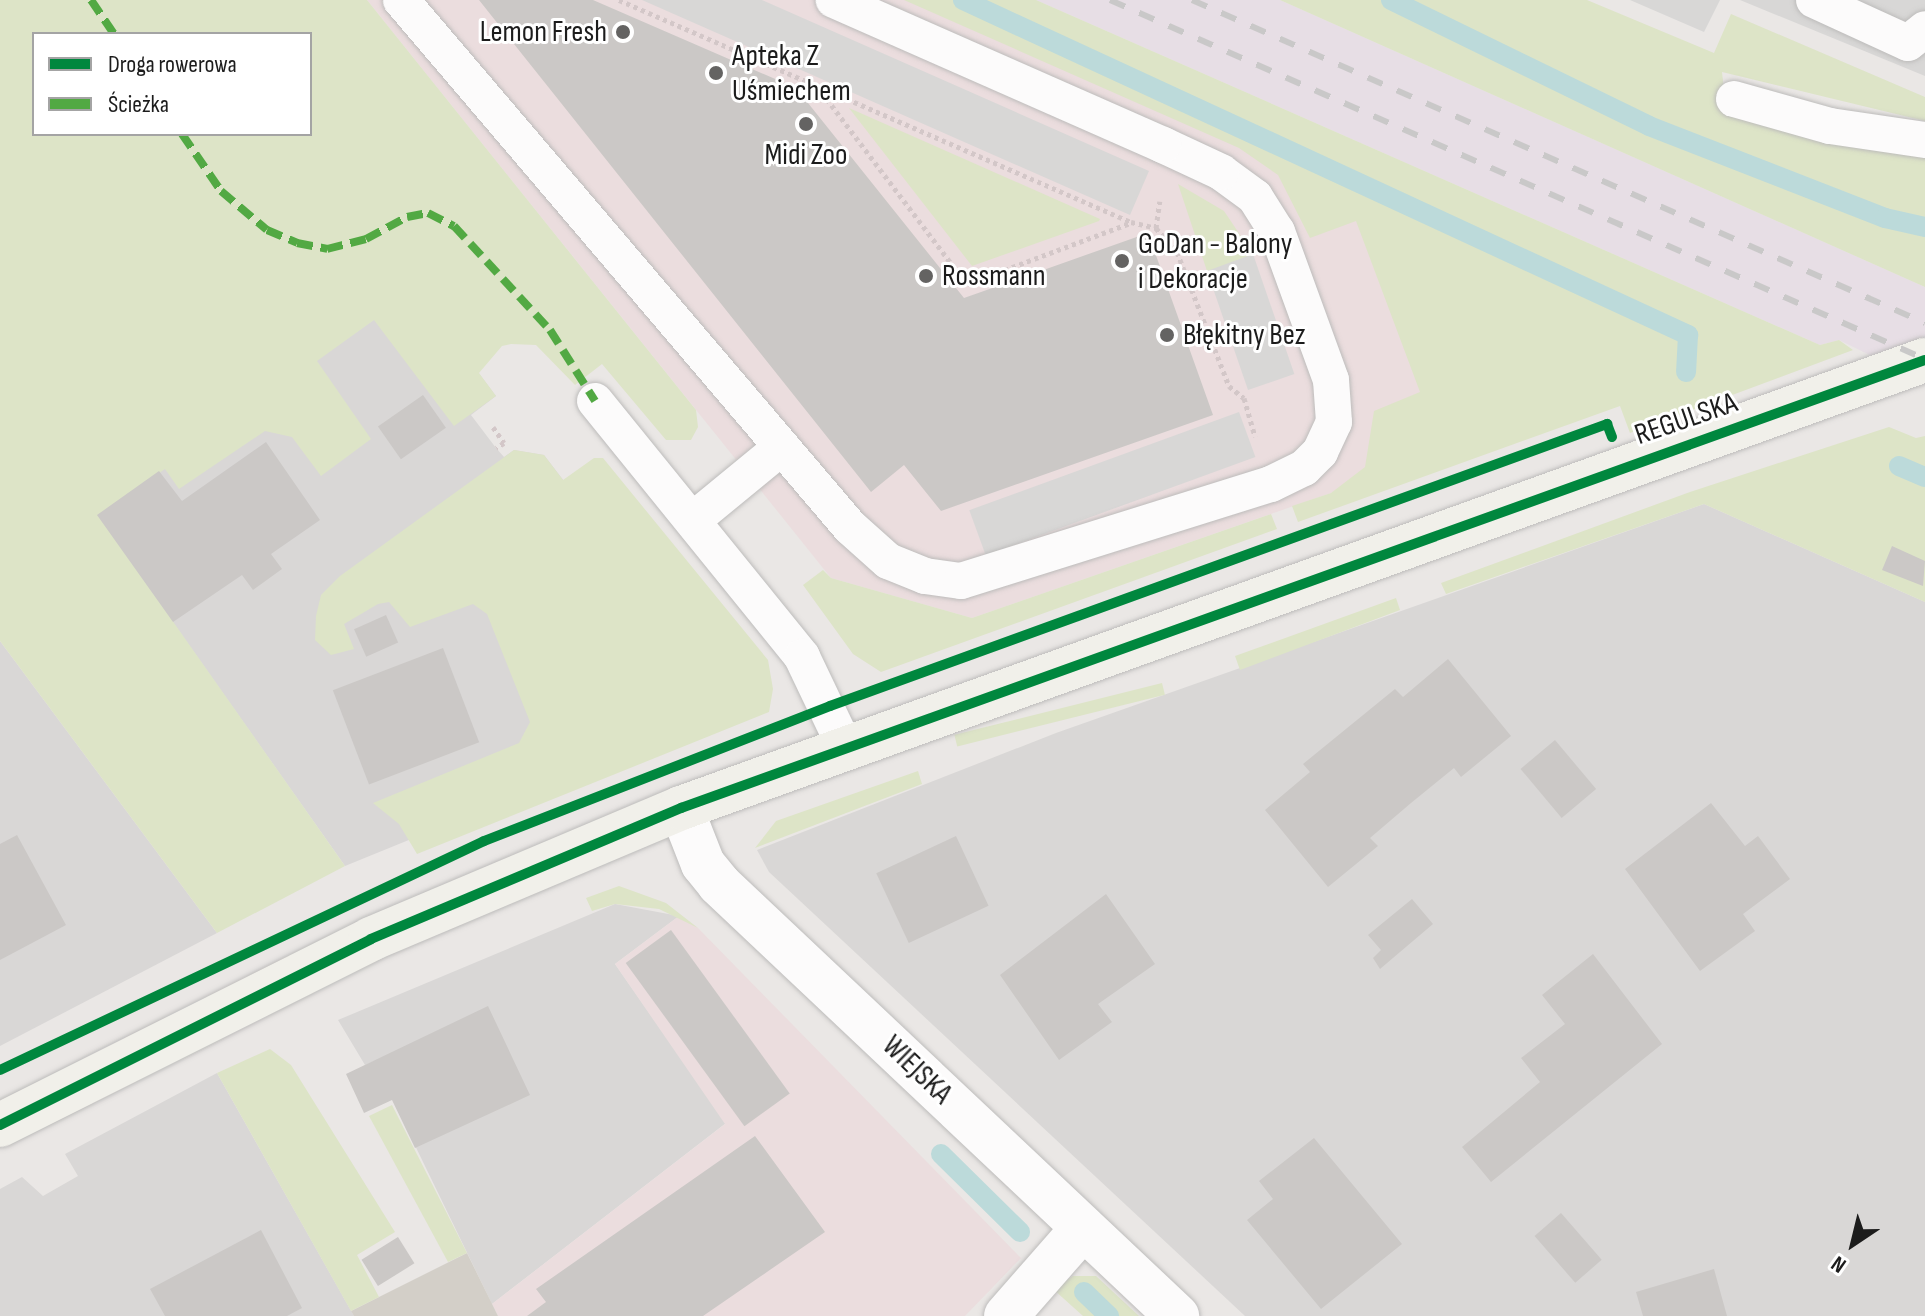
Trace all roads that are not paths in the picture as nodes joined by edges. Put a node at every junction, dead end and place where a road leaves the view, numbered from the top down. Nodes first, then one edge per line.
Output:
1 (401, 0) edge
2 (834, 0) edge
3 (1814, 0) edge
4 (1925, 29) edge
5 (1734, 99) dead end
6 (1925, 140) edge
7 (1925, 360) edge
8 (595, 401) dead end
9 (782, 447) junction
10 (693, 520) junction
11 (845, 747) junction
12 (681, 808) junction
13 (0, 1125) edge
14 (1083, 1228) junction
15 (1006, 1316) edge
16 (1177, 1316) edge

1 - 9 lane
2 - 9 lane
3 - 4 lane
5 - 6 lane
7 - 11 street, REGULSKA
8 - 10 lane
9 - 10 lane
10 - 11 lane
11 - 12 street, REGULSKA
12 - 13 street, REGULSKA
12 - 14 street, WIEJSKA
14 - 15 street
14 - 16 street, WIEJSKA

